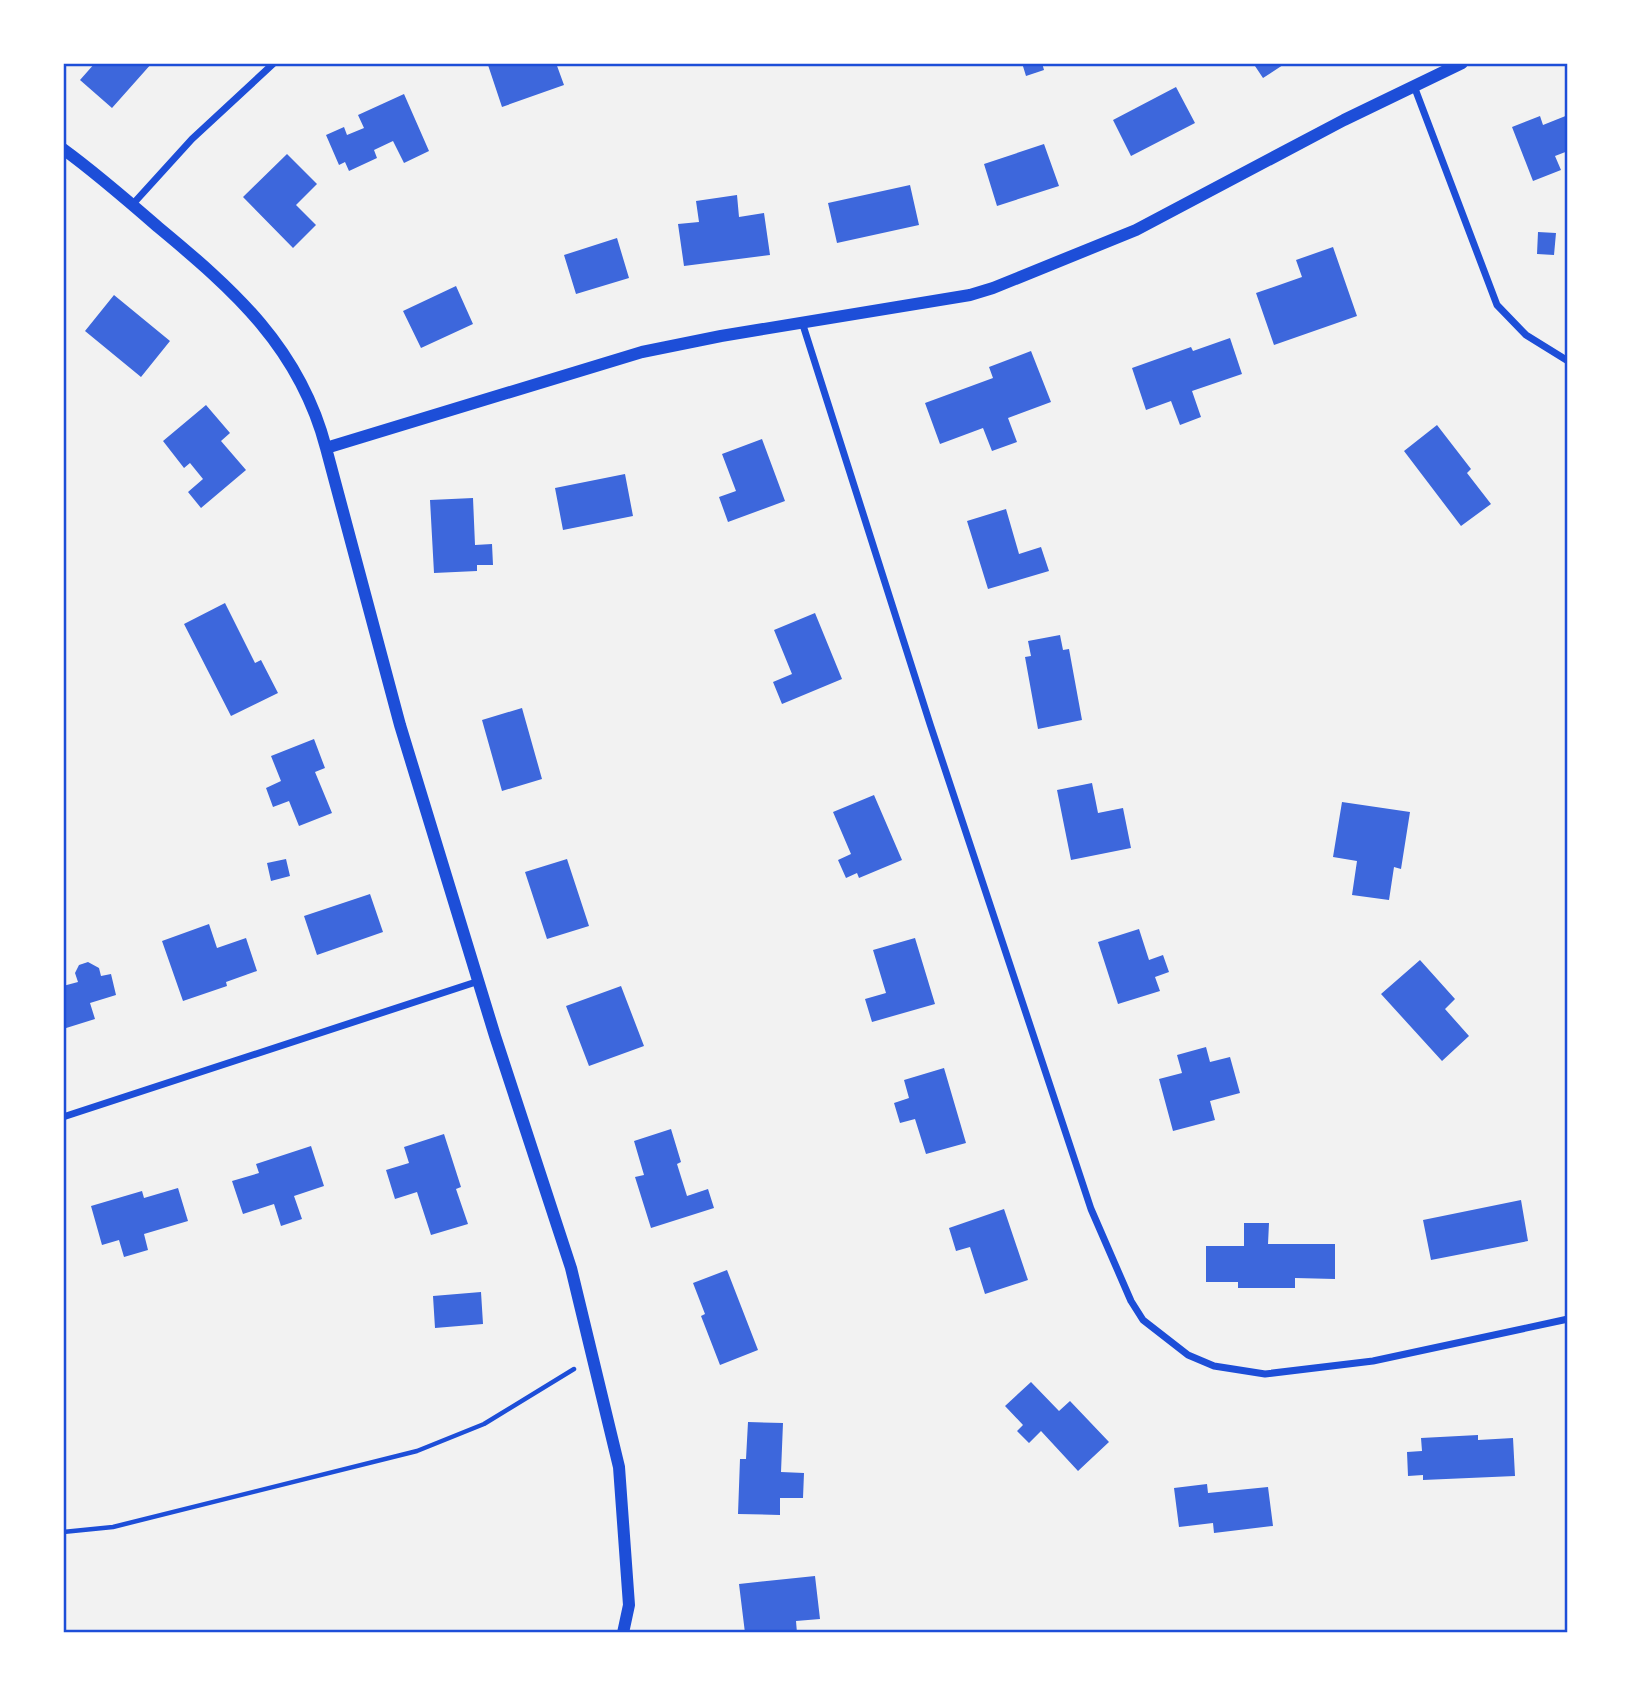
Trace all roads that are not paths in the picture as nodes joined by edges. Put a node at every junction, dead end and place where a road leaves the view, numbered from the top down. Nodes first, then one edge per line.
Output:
1 (274, 63) edge
2 (1462, 63) edge
3 (1413, 85) junction
4 (63, 149) edge
5 (132, 205) junction
6 (802, 322) junction
7 (1568, 361) edge
8 (326, 448) junction
9 (479, 981) junction
10 (63, 1117) edge
11 (1568, 1319) edge
12 (623, 1633) edge

1 - 5 street
2 - 3 street
3 - 6 street
3 - 7 street
4 - 5 street
5 - 8 street
6 - 8 street
6 - 11 street
8 - 9 street
9 - 10 street
9 - 12 street

